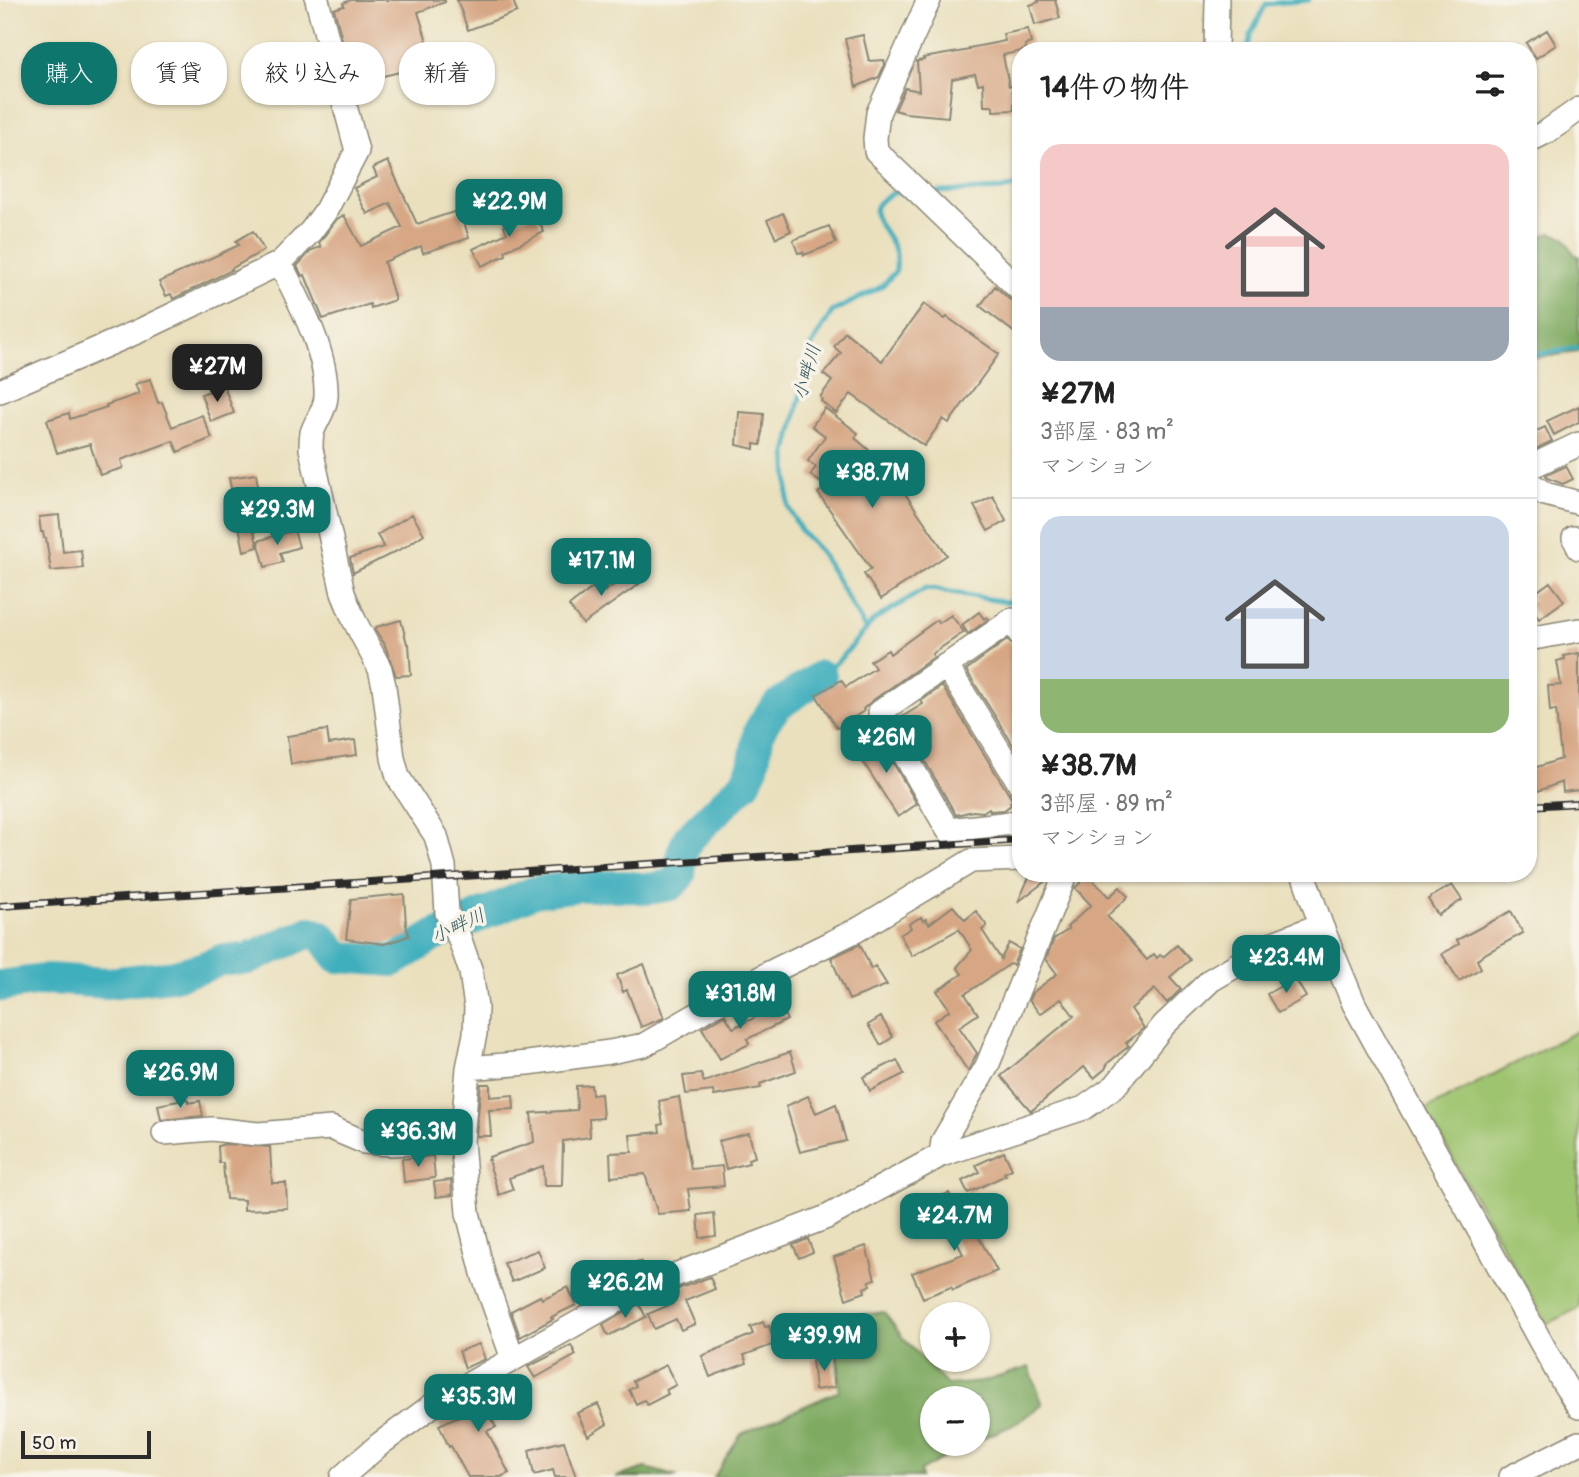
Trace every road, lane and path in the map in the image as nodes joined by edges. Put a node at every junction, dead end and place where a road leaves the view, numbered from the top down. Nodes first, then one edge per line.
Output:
1 (317, 0) edge
2 (929, 0) edge
3 (1217, 0) edge
4 (1216, 42) edge
5 (1579, 109) edge
6 (1537, 136) edge
7 (280, 262) junction
8 (1012, 282) edge
9 (0, 391) edge
10 (1579, 444) edge
11 (1537, 464) edge
12 (1537, 488) edge
13 (1579, 503) edge
14 (1012, 620) edge
15 (1579, 630) edge
16 (1537, 637) edge
17 (946, 665) junction
18 (1012, 771) edge
19 (1012, 823) edge
20 (1012, 859) edge
21 (1062, 882) edge
22 (1306, 882) edge
23 (1321, 925) junction
24 (468, 1068) junction
25 (164, 1133) dead end
26 (462, 1141) junction
27 (941, 1155) junction
28 (513, 1359) junction
29 (1579, 1407) edge
30 (1569, 1448) edge
31 (342, 1477) edge
32 (1511, 1477) edge
33 (1539, 1477) edge

1 - 7 street
2 - 8 street
3 - 4 street
5 - 6 street
7 - 9 street
7 - 24 street
10 - 11 street
12 - 13 street
14 - 17 street
15 - 16 street
17 - 18 street
17 - 19 street
20 - 24 street
21 - 27 street
22 - 23 street
23 - 27 street
23 - 29 street
24 - 26 street
25 - 26 street
26 - 28 street
27 - 28 street
28 - 31 street
30 - 32 street
30 - 33 street

